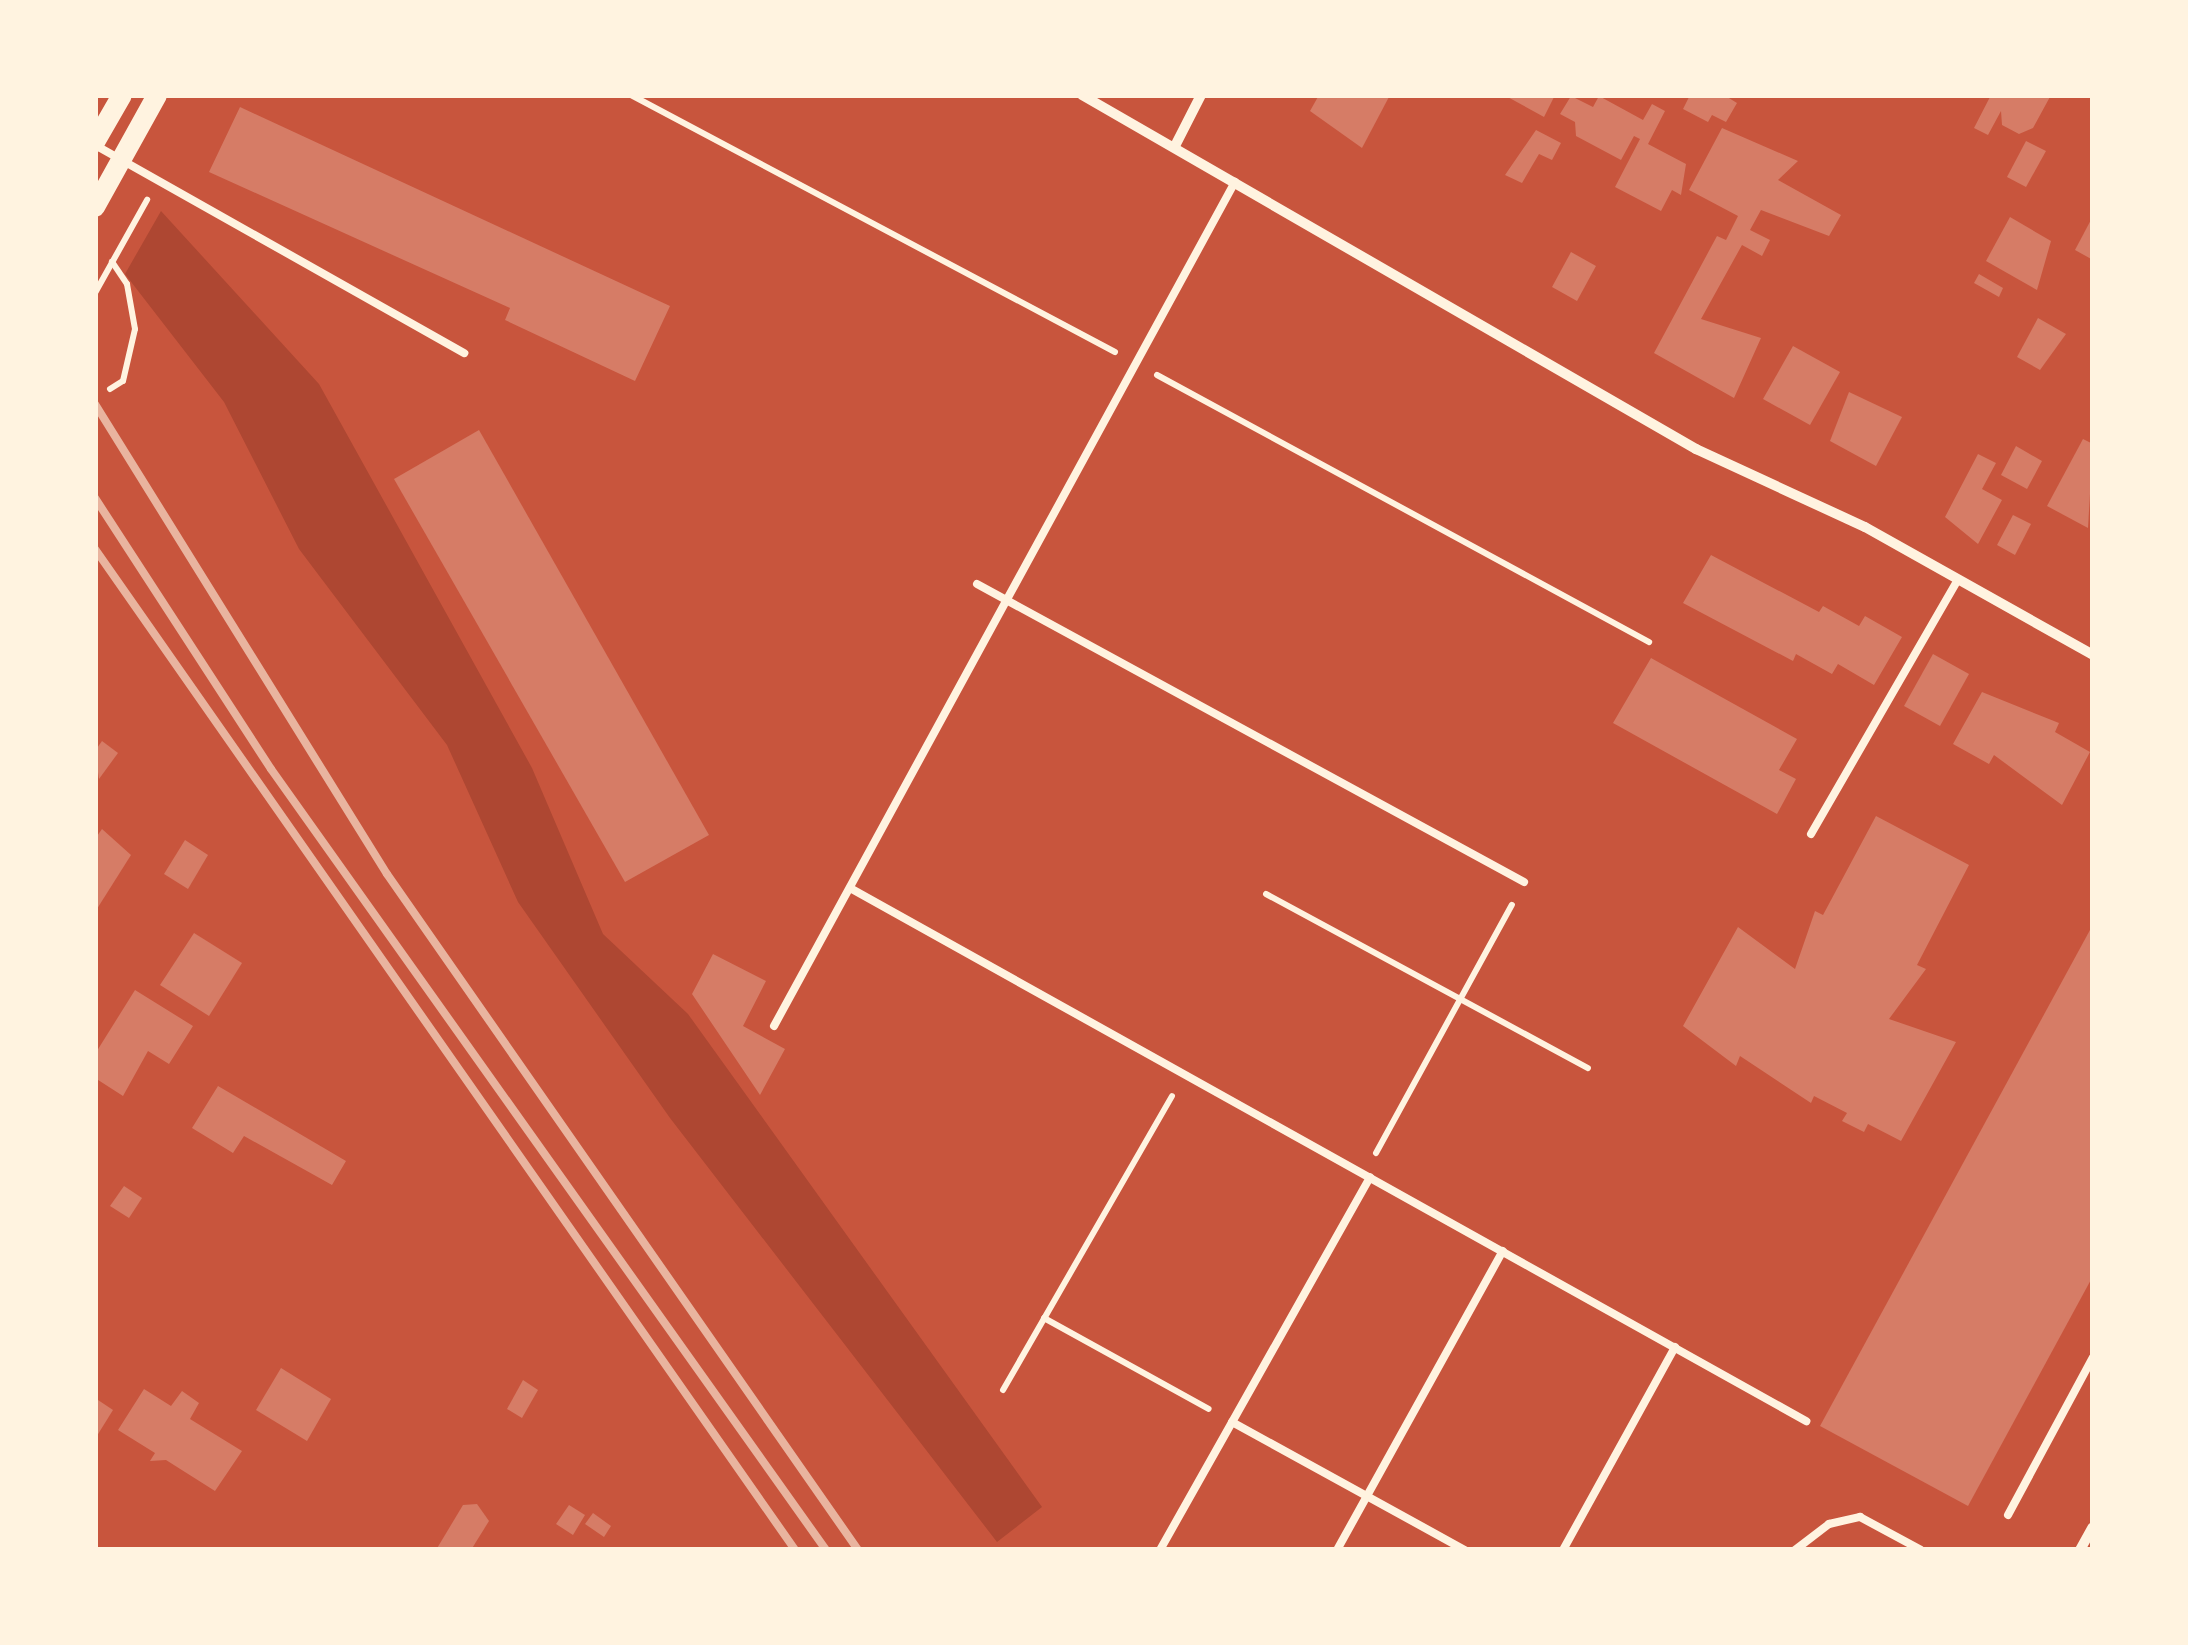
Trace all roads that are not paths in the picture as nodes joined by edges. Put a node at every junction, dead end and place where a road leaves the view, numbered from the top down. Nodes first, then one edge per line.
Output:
1 (122, 95) edge
2 (157, 95) edge
3 (1082, 95) edge
4 (1201, 95) edge
5 (95, 144) edge
6 (1175, 146) junction
7 (122, 159) junction
8 (1235, 182) junction
9 (95, 207) edge
10 (464, 353) dead end
11 (1958, 579) junction
12 (977, 584) dead end
13 (1008, 600) junction
14 (2093, 655) edge
15 (1811, 834) dead end
16 (1524, 882) road end
17 (850, 888) junction
18 (774, 1026) dead end
19 (1370, 1177) junction
20 (1503, 1252) junction
21 (1675, 1348) junction
22 (2093, 1357) edge
23 (1806, 1420) dead end
24 (1232, 1422) junction
25 (1367, 1496) junction
26 (2008, 1516) dead end
27 (2093, 1527) edge
28 (1160, 1550) edge
29 (1337, 1550) edge
30 (1465, 1550) edge
31 (1563, 1550) edge
32 (1795, 1550) edge
33 (1921, 1550) edge
34 (2080, 1550) edge

1 - 5 main road
2 - 7 main road
3 - 6 street
4 - 6 street
5 - 7 lane
6 - 8 street
7 - 9 main road
7 - 10 lane
8 - 11 street
8 - 13 lane
11 - 14 street
11 - 15 lane
12 - 13 lane
13 - 16 lane
13 - 17 lane
17 - 18 lane
17 - 19 lane
19 - 20 lane
19 - 24 lane
20 - 21 lane
20 - 25 lane
21 - 23 lane
21 - 31 lane
22 - 26 lane
24 - 25 lane
24 - 28 lane
25 - 29 lane
25 - 30 lane
27 - 34 street
32 - 33 lane

